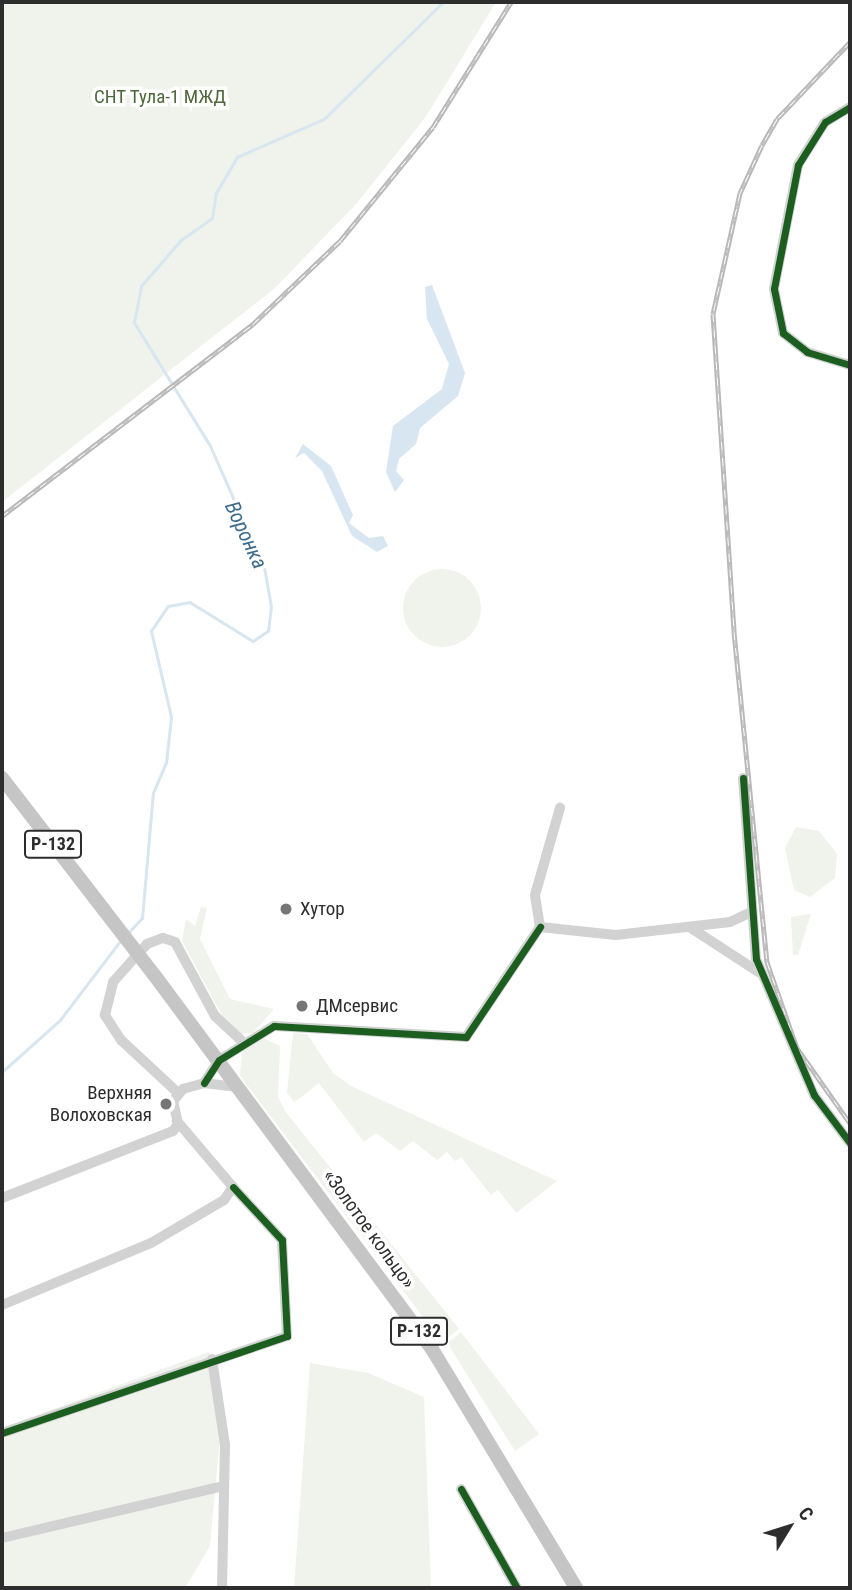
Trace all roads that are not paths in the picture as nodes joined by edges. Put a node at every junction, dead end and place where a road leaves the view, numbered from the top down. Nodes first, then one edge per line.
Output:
1 (850, 107) edge
2 (850, 365) edge
3 (2, 778) edge
4 (743, 778) dead end
5 (559, 808) dead end
6 (748, 913) junction
7 (540, 927) junction
8 (690, 927) junction
9 (760, 973) junction
10 (244, 1043) junction
11 (219, 1060) junction
12 (204, 1083) junction
13 (239, 1088) junction
14 (177, 1092) junction
15 (177, 1121) junction
16 (850, 1143) edge
17 (233, 1187) junction
18 (2, 1198) edge
19 (2, 1305) edge
20 (212, 1359) junction
21 (2, 1433) edge
22 (223, 1486) junction
23 (461, 1489) dead end
24 (2, 1538) edge
25 (222, 1588) edge
26 (517, 1588) edge
27 (576, 1588) edge

1 - 2 street
3 - 11 main road, «Золотое кольцо» / Р-132, bridge
4 - 6 street
5 - 7 street
6 - 8 street
6 - 9 street
7 - 8 street
7 - 10 street
8 - 9 street
9 - 16 street
10 - 11 street
10 - 14 street
11 - 12 street
11 - 13 main road, «Золотое кольцо» / Р-132
12 - 13 street
12 - 14 street
13 - 27 main road, «Золотое кольцо» / Р-132
14 - 15 street
15 - 17 street
15 - 18 street
17 - 19 street
17 - 20 street
20 - 21 street
20 - 22 street
22 - 24 street
22 - 25 street
23 - 26 street

